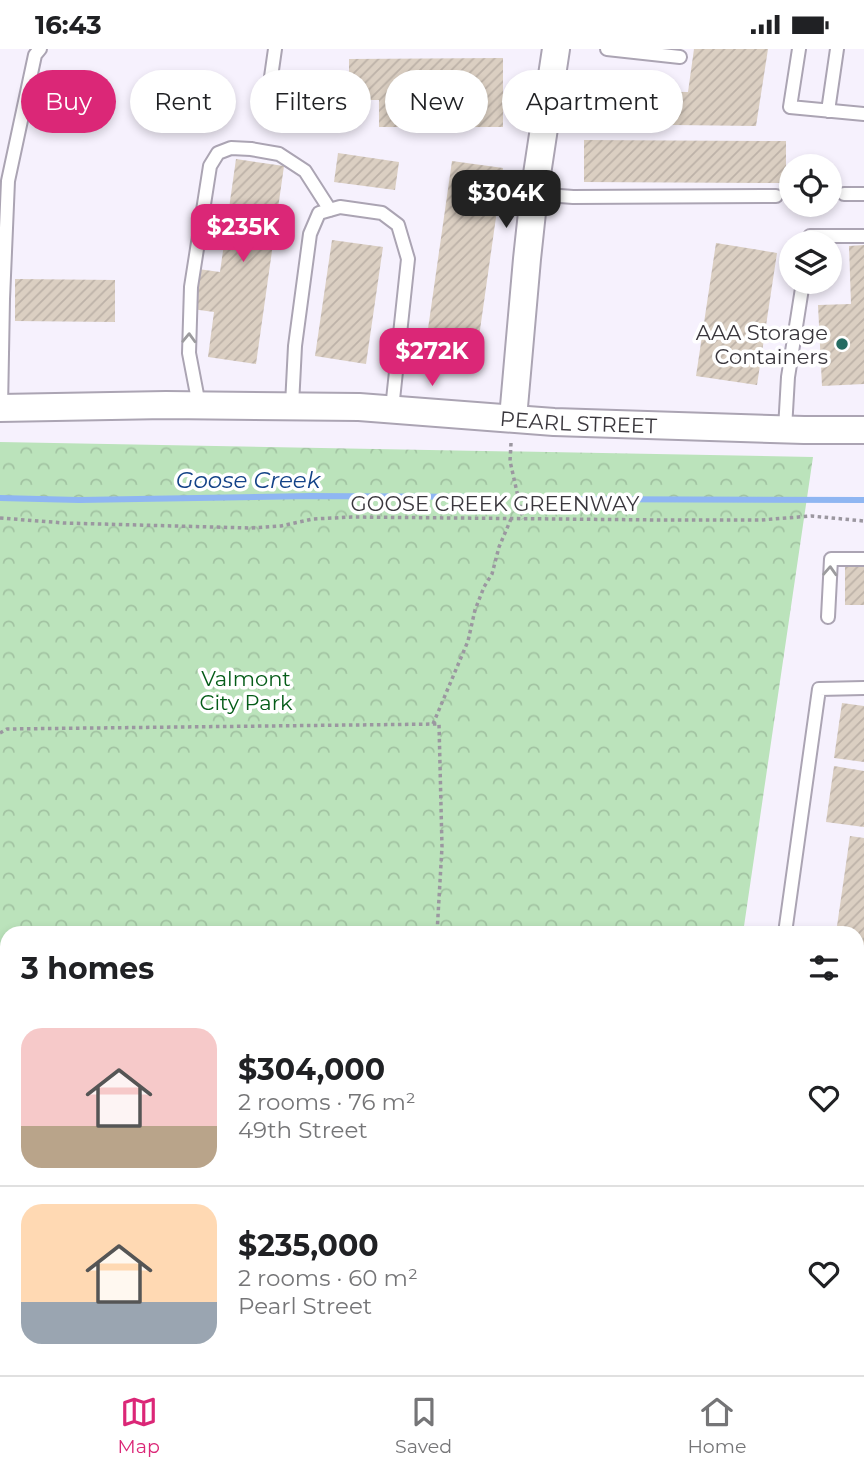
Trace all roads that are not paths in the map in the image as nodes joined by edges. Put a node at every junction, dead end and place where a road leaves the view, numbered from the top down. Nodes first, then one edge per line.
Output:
1 (40, 49) edge
2 (275, 49) edge
3 (556, 49) edge
4 (607, 49) edge
5 (799, 49) edge
6 (837, 49) edge
7 (680, 57) dead end
8 (272, 70) edge
9 (828, 111) junction
10 (864, 114) edge
11 (534, 194) junction
12 (844, 194) dead end
13 (864, 194) edge
14 (776, 196) dead end
15 (330, 210) junction
16 (842, 236) edge
17 (864, 236) edge
18 (801, 294) edge
19 (199, 405) junction
20 (292, 405) junction
21 (1, 408) edge
22 (393, 409) junction
23 (513, 418) junction
24 (785, 429) junction
25 (864, 430) edge
26 (864, 559) edge
27 (828, 617) dead end
28 (864, 688) edge
29 (786, 926) edge

1 - 21 lane
2 - 8 lane
3 - 11 street
4 - 7 lane
5 - 9 lane
6 - 9 lane
9 - 10 lane
11 - 14 lane
11 - 23 street
12 - 13 lane
19 -> 15 lane
15 - 20 lane
15 - 22 lane
16 - 17 lane
18 - 24 lane
19 - 20 street, PEARL STREET
19 - 21 street, PEARL STREET
20 - 22 street, PEARL STREET
22 - 23 street, PEARL STREET
23 - 24 street, PEARL STREET
24 - 25 street, PEARL STREET
27 -> 26 lane
28 - 29 lane

